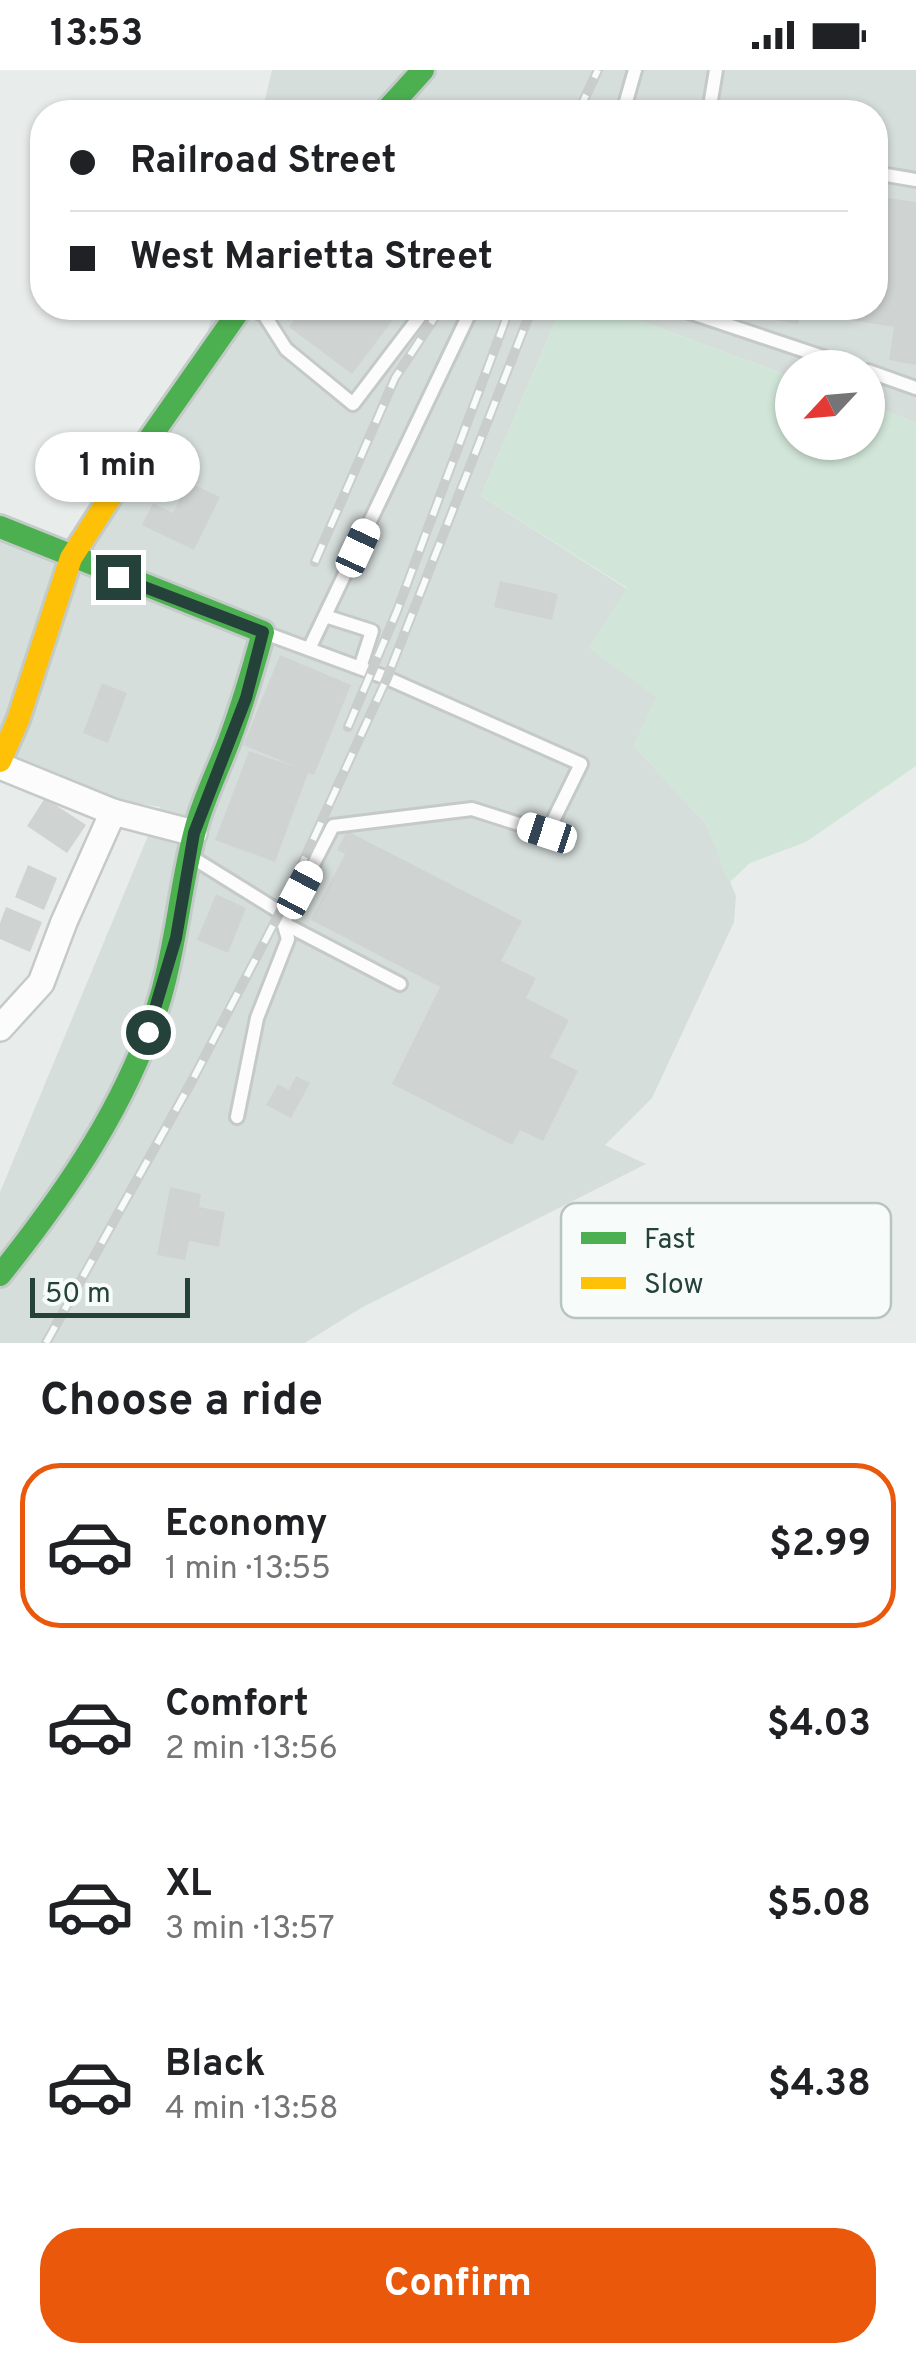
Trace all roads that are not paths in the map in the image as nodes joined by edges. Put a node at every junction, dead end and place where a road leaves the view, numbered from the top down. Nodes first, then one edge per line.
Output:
1 (635, 70) edge
2 (716, 70) edge
3 (626, 100) edge
4 (711, 100) edge
5 (888, 175) edge
6 (916, 180) edge
7 (232, 320) edge
8 (267, 320) edge
9 (417, 320) edge
10 (466, 320) edge
11 (713, 320) edge
12 (802, 350) edge
13 (885, 377) edge
14 (916, 388) edge
15 (0, 527) edge
16 (71, 558) junction
17 (325, 616) junction
18 (263, 632) junction
19 (309, 649) junction
20 (360, 668) junction
21 (0, 764) edge
22 (113, 812) junction
23 (193, 845) junction
24 (283, 923) junction
25 (400, 984) dead end
26 (0, 1028) edge
27 (237, 1117) dead end
28 (0, 1275) edge

1 - 3 lane
2 - 4 lane
5 - 6 lane
7 - 16 street
8 - 9 lane
10 - 17 lane
11 - 12 lane
13 - 14 lane
15 - 16 street
16 - 18 street
16 - 21 street
17 - 19 lane
17 - 20 lane
18 - 19 lane
18 - 23 street
19 - 20 lane
20 - 24 lane
21 - 22 street
22 - 23 street
22 - 26 street
23 - 24 lane
23 - 28 street
24 - 25 lane
24 - 27 lane

